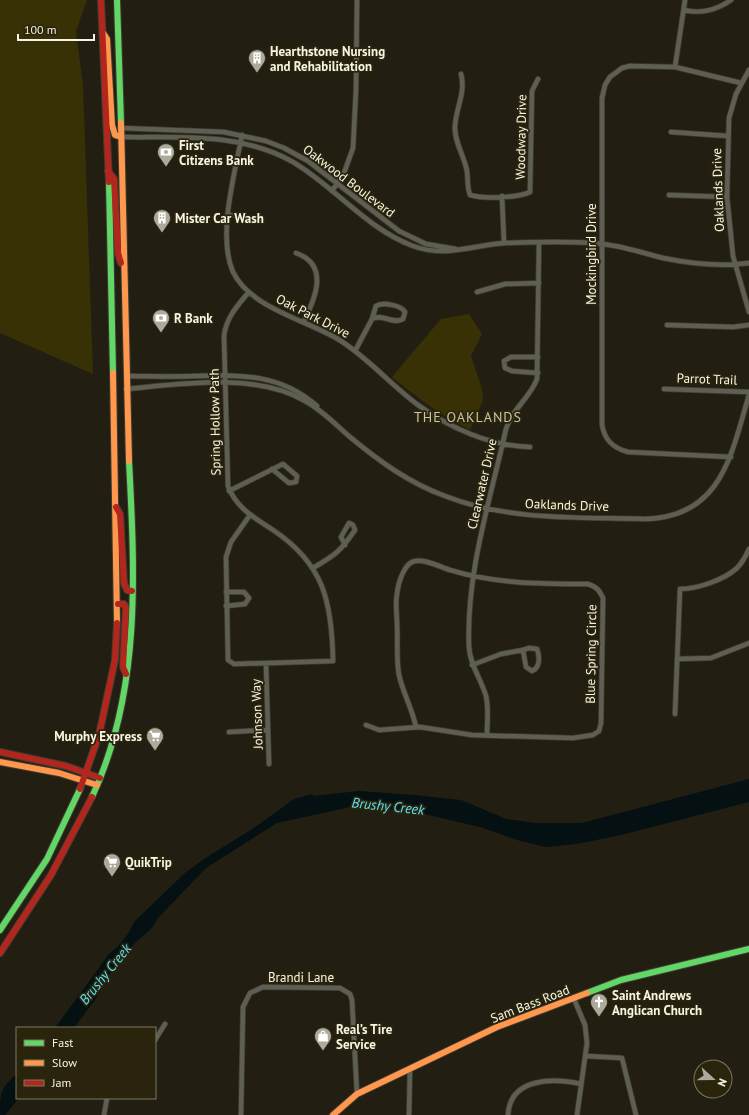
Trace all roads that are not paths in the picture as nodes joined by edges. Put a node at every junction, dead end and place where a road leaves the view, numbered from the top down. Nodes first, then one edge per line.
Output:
1 (101, 0) edge
2 (117, 0) edge
3 (357, 0) edge
4 (685, 0) edge
5 (731, 0) edge
6 (684, 10) junction
7 (102, 31) junction
8 (675, 67) junction
9 (749, 70) edge
10 (461, 74) dead end
11 (538, 79) dead end
12 (741, 83) junction
13 (120, 128) junction
14 (671, 132) dead end
15 (242, 134) junction
16 (728, 136) junction
17 (120, 137) junction
18 (240, 142) junction
19 (108, 171) junction
20 (337, 183) junction
21 (332, 191) junction
22 (669, 195) dead end
23 (502, 196) junction
24 (727, 197) junction
25 (228, 215) junction
26 (240, 216) dead end
27 (504, 243) junction
28 (539, 243) junction
29 (602, 244) junction
30 (467, 250) junction
31 (296, 253) dead end
32 (749, 263) edge
33 (736, 265) junction
34 (124, 270) junction
35 (539, 283) junction
36 (477, 292) dead end
37 (248, 293) junction
38 (749, 312) edge
39 (372, 319) junction
40 (304, 322) junction
41 (667, 325) dead end
42 (749, 325) edge
43 (355, 351) junction
44 (538, 357) junction
45 (538, 373) junction
46 (126, 376) junction
47 (225, 376) junction
48 (113, 377) junction
49 (225, 383) junction
50 (113, 389) junction
51 (126, 389) junction
52 (664, 389) dead end
53 (749, 392) edge
54 (749, 395) edge
55 (336, 424) junction
56 (503, 443) junction
57 (530, 447) dead end
58 (731, 457) junction
59 (272, 469) junction
60 (230, 491) junction
61 (116, 506) junction
62 (488, 510) junction
63 (250, 514) junction
64 (345, 545) dead end
65 (749, 549) edge
66 (313, 568) junction
67 (473, 576) junction
68 (132, 591) junction
69 (226, 592) junction
70 (118, 604) junction
71 (226, 606) junction
72 (749, 643) edge
73 (523, 650) junction
74 (677, 659) junction
75 (266, 664) junction
76 (472, 665) junction
77 (127, 676) junction
78 (675, 714) dead end
79 (366, 725) dead end
80 (416, 727) junction
81 (268, 730) junction
82 (229, 732) dead end
83 (487, 735) junction
84 (0, 752) edge
85 (0, 762) edge
86 (269, 764) dead end
87 (87, 773) junction
88 (100, 778) junction
89 (84, 781) junction
90 (97, 785) junction
91 (0, 930) edge
92 (749, 949) edge
93 (0, 953) edge
94 (574, 999) junction
95 (165, 1024) dead end
96 (156, 1038) edge
97 (586, 1056) junction
98 (410, 1069) junction
99 (582, 1084) junction
100 (357, 1094) junction
101 (107, 1099) edge
102 (104, 1115) edge
103 (241, 1115) edge
104 (333, 1115) edge
105 (409, 1115) edge
106 (508, 1115) edge
107 (577, 1115) edge
108 (636, 1115) edge

1 - 7 main road
2 - 13 main road
3 - 20 street
4 - 6 street
5 - 6 street
6 - 8 street
7 - 17 main road
7 - 19 main road
8 - 12 street, Mockingbird Drive
8 - 29 street, Mockingbird Drive
9 - 12 street, Oaklands Drive
10 - 23 street, Woodway Drive
11 - 23 street, Woodway Drive
12 - 16 street, Oaklands Drive
13 - 15 street, Oakwood Boulevard
13 - 17 main road
14 - 16 street
15 - 18 street, Oak Park Drive
15 - 20 street, Oakwood Boulevard
16 - 24 street, Oaklands Drive
17 - 18 street, Oakwood Boulevard
17 - 34 main road
18 - 21 street, Oakwood Boulevard
18 - 25 street, Oak Park Drive
19 - 34 main road
19 - 48 main road
20 - 21 street
20 - 30 street, Oakwood Boulevard
21 - 30 street, Oakwood Boulevard
22 - 24 street
23 - 27 street
24 - 33 street, Oaklands Drive
25 - 26 street
25 - 37 street, Oak Park Drive
27 - 28 street, Oakwood Boulevard
27 - 30 street, Oakwood Boulevard
28 - 29 street, Oakwood Boulevard
28 - 35 street, Clearwater Drive
29 - 33 street, Oakwood Boulevard
29 - 58 street, Mockingbird Drive
31 - 40 street
32 - 33 street, Oakwood Boulevard
33 - 38 street, Oaklands Drive
34 - 46 main road
35 - 36 street
35 - 44 street, Clearwater Drive
37 - 40 street, Oak Park Drive
37 - 47 street, Spring Hollow Path
39 - 39 street
39 - 43 street
40 - 43 street, Oak Park Drive
41 - 42 street
43 - 56 street, Oak Park Drive
44 - 45 street, Clearwater Drive
44 - 45 street
45 - 56 street, Clearwater Drive
46 - 47 street, Oaklands Drive
46 - 48 main road
46 - 51 main road
47 - 49 street, Spring Hollow Path
47 - 55 street, Oaklands Drive
48 - 50 main road
49 - 51 street, Oaklands Drive
49 - 55 street, Oaklands Drive
49 - 60 street, Spring Hollow Path
50 - 51 main road
50 - 61 main road
51 - 68 main road
52 - 53 street, Parrot Trail
54 - 58 street, Oaklands Drive
55 - 62 street, Oaklands Drive
56 - 57 street, Oak Park Drive
56 - 62 street, Clearwater Drive
58 - 62 street, Oaklands Drive
59 - 59 street
59 - 60 street
60 - 63 street, Spring Hollow Path
61 - 68 main road
61 - 70 main road
62 - 67 street, Clearwater Drive
63 - 66 street, Spring Hollow Path
63 - 69 street
64 - 66 street
65 - 74 street
66 - 75 street, Spring Hollow Path
67 - 76 street, Clearwater Drive
67 - 80 street, Blue Spring Circle
67 - 83 street, Blue Spring Circle
68 - 77 main road
69 - 71 street
69 - 71 street
70 - 77 main road
70 - 87 main road
71 - 75 street
72 - 74 street
73 - 73 street
73 - 76 street
74 - 78 street
75 - 81 street, Johnson Way
76 - 83 street, Clearwater Drive
77 - 88 main road
79 - 80 street
80 - 83 street, Blue Spring Circle
81 - 82 street
81 - 86 street, Johnson Way
84 - 87 main road
85 - 89 main road
87 - 88 main road
87 - 89 main road
88 - 90 main road
89 - 90 main road
89 - 91 main road
90 - 93 main road
92 - 94 main road, Sam Bass Road
94 - 97 street
94 - 98 main road, Sam Bass Road
95 - 96 street
97 - 99 street
97 - 108 street
98 - 100 main road, Sam Bass Road
98 - 105 street
99 - 106 street
99 - 107 street
100 - 103 street, Brandi Lane
100 - 104 main road, Sam Bass Road
101 - 102 street

